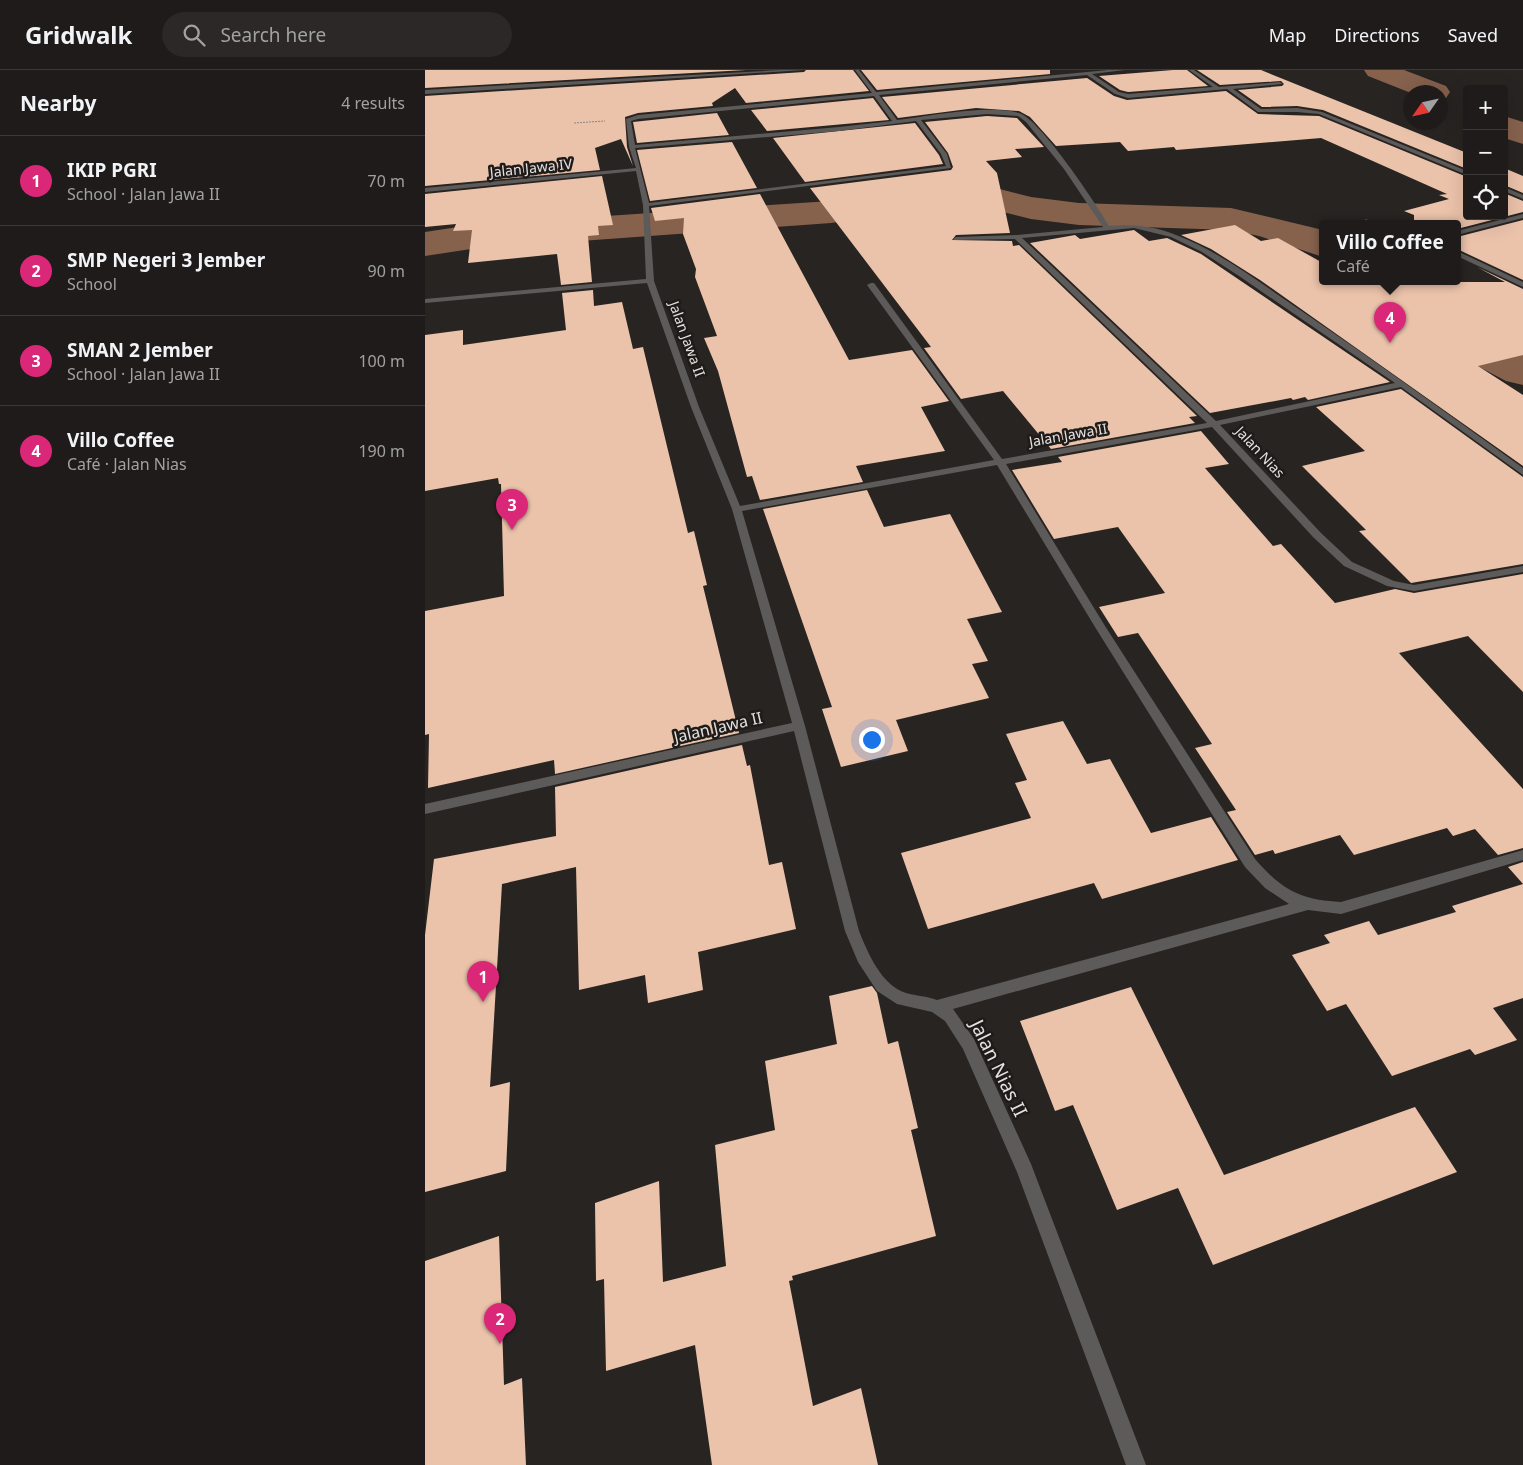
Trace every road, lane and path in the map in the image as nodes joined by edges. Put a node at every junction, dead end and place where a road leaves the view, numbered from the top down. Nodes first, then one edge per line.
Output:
1 (802, 70) edge
2 (857, 70) edge
3 (1123, 70) edge
4 (1191, 70) edge
5 (1085, 72) edge
6 (1280, 83) dead end
7 (1218, 88) junction
8 (1229, 88) junction
9 (425, 92) edge
10 (875, 94) junction
11 (628, 120) junction
12 (919, 120) junction
13 (574, 123) dead end
14 (897, 123) junction
15 (632, 147) junction
16 (639, 169) junction
17 (1463, 171) edge
18 (425, 190) edge
19 (1508, 191) edge
20 (1523, 197) edge
21 (646, 205) junction
22 (1523, 216) edge
23 (1105, 224) junction
24 (1461, 232) edge
25 (1017, 237) junction
26 (956, 240) dead end
27 (1461, 255) edge
28 (650, 281) junction
29 (1522, 285) edge
30 (871, 286) dead end
31 (425, 301) edge
32 (1403, 384) junction
33 (1214, 424) junction
34 (1000, 462) junction
35 (1523, 472) edge
36 (737, 509) junction
37 (1523, 569) edge
38 (799, 726) junction
39 (425, 809) edge
40 (1523, 855) edge
41 (1307, 904) junction
42 (937, 1007) junction
43 (1136, 1465) edge

1 - 9 street
2 - 10 street
3 - 5 street
4 - 7 street
5 - 7 street
5 - 10 street
6 - 8 street
7 - 8 street
8 - 17 street
10 - 11 street
10 - 14 street
11 - 13 path
11 - 15 street, Jalan Jawa II
12 - 14 street
12 - 21 street
12 - 23 street
14 - 15 street
15 - 16 street, Jalan Jawa II
16 - 18 street, Jalan Jawa IV
16 - 21 street, Jalan Jawa II
19 - 20 street
21 - 28 street, Jalan Jawa II
22 - 24 street
23 - 25 street
23 - 32 street
25 - 26 street
25 - 33 street, Jalan Nias
27 - 29 street
28 - 31 street
28 - 36 street, Jalan Jawa II
30 - 34 street
32 - 33 street, Jalan Jawa II
32 - 35 street
33 - 34 street, Jalan Jawa II
33 - 37 street, Jalan Nias
34 - 36 street, Jalan Jawa II
34 - 41 street
36 - 38 street, Jalan Jawa II
38 - 39 street, Jalan Jawa II
38 - 42 street, Jalan Nias II
40 - 41 street
41 - 42 street
42 - 43 street, Jalan Nias II

